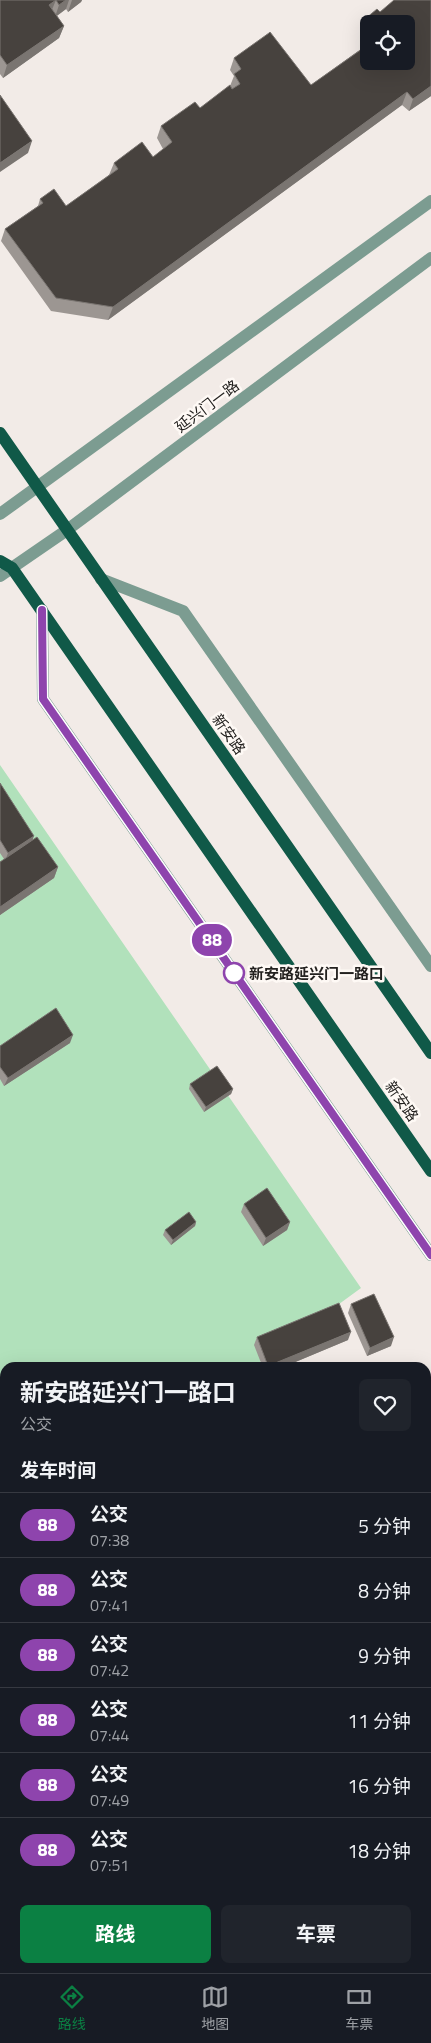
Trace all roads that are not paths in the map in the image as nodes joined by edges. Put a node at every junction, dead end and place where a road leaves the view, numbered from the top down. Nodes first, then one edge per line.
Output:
1 (431, 202) edge
2 (431, 258) edge
3 (0, 433) edge
4 (38, 487) junction
5 (0, 514) edge
6 (67, 530) junction
7 (0, 561) edge
8 (12, 568) junction
9 (0, 576) edge
10 (101, 578) junction
11 (42, 610) junction
12 (431, 966) edge
13 (431, 1053) edge
14 (431, 1171) edge
15 (431, 1255) edge

1 - 4 street
2 - 6 street, 延兴门一路
3 - 4 main road, 新安路
4 - 5 street
4 - 6 main road, 新安路
6 - 8 street, 延兴门一路
6 - 10 main road, 新安路
7 - 8 main road, 新安路
8 - 9 street, 延兴门一路
8 - 11 main road, 新安路
10 - 12 street
10 - 13 main road, 新安路
11 - 14 main road, 新安路
11 - 15 street

